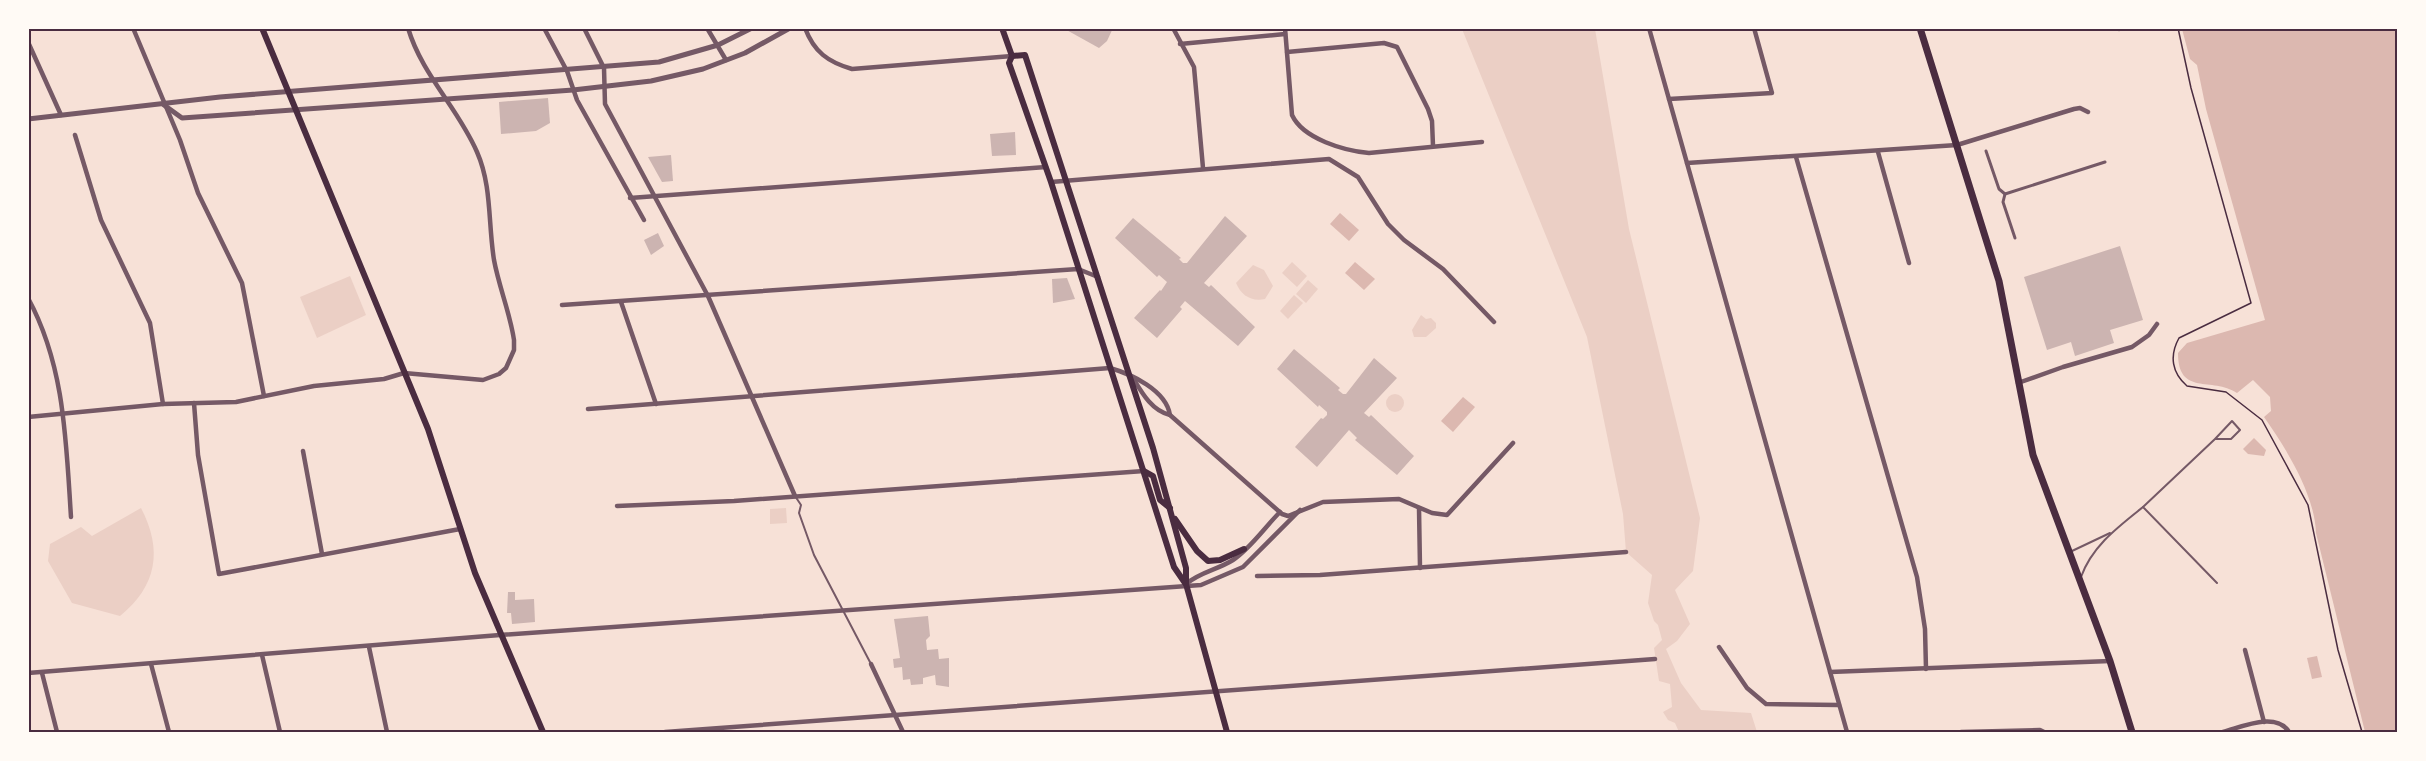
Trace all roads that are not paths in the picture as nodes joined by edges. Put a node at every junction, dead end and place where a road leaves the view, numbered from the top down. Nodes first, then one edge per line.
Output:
1 (133, 28) edge
2 (262, 28) edge
3 (408, 28) edge
4 (544, 28) edge
5 (584, 28) edge
6 (707, 28) edge
7 (752, 28) edge
8 (790, 28) edge
9 (805, 28) edge
10 (1002, 28) edge
11 (1173, 28) edge
12 (1649, 28) edge
13 (1754, 28) edge
14 (1920, 28) edge
15 (1285, 31) edge
16 (28, 42) edge
17 (1180, 44) junction
18 (718, 45) junction
19 (1287, 52) junction
20 (1012, 56) junction
21 (726, 60) junction
22 (604, 68) junction
23 (567, 71) junction
24 (432, 81) junction
25 (604, 86) junction
26 (573, 90) junction
27 (288, 93) junction
28 (447, 99) junction
29 (1669, 99) junction
30 (164, 105) junction
31 (295, 110) junction
32 (2088, 112) dead end
33 (61, 115) junction
34 (28, 119) edge
35 (75, 135) dead end
36 (1482, 142) dead end
37 (1433, 146) junction
38 (1957, 146) junction
39 (1986, 151) dead end
40 (1878, 152) junction
41 (1796, 157) junction
42 (2105, 162) dead end
43 (1687, 163) junction
44 (1046, 167) junction
45 (1203, 168) junction
46 (1066, 181) junction
47 (1051, 182) junction
48 (2005, 194) junction
49 (654, 196) junction
50 (630, 198) junction
51 (644, 220) dead end
52 (2015, 238) dead end
53 (1909, 263) dead end
54 (1078, 269) junction
55 (1098, 277) junction
56 (708, 296) junction
57 (28, 298) edge
58 (621, 302) junction
59 (562, 305) dead end
60 (1494, 322) dead end
61 (2157, 324) dead end
62 (1110, 368) junction
63 (404, 373) junction
64 (1130, 373) junction
65 (2018, 383) junction
66 (264, 396) junction
67 (752, 397) junction
68 (194, 403) junction
69 (163, 404) junction
70 (656, 404) junction
71 (588, 409) dead end
72 (64, 412) junction
73 (1170, 415) junction
74 (28, 417) edge
75 (2215, 439) junction
76 (1513, 442) dead end
77 (303, 450) dead end
78 (1144, 471) junction
79 (795, 496) junction
80 (617, 506) dead end
81 (2143, 507) junction
82 (1171, 508) junction
83 (1419, 508) junction
84 (1300, 510) junction
85 (1280, 512) junction
86 (1173, 516) junction
87 (70, 517) dead end
88 (460, 529) junction
89 (2113, 531) junction
90 (1244, 549) junction
91 (1626, 552) dead end
92 (2069, 553) junction
93 (322, 554) junction
94 (1420, 568) junction
95 (1257, 576) dead end
96 (2079, 582) junction
97 (2217, 583) dead end
98 (1186, 584) junction
99 (845, 612) junction
100 (500, 635) junction
101 (1719, 646) dead end
102 (369, 647) junction
103 (2245, 650) dead end
104 (262, 655) junction
105 (1655, 659) dead end
106 (2110, 661) junction
107 (152, 664) junction
108 (871, 664) joint
109 (1926, 669) junction
110 (1830, 672) junction
111 (28, 673) edge
112 (42, 673) junction
113 (1216, 690) junction
114 (1839, 705) junction
115 (895, 715) junction
116 (2264, 722) junction
117 (2133, 731) edge
118 (57, 732) edge
119 (169, 732) edge
120 (280, 732) edge
121 (387, 732) edge
122 (543, 732) edge
123 (665, 732) edge
124 (903, 732) edge
125 (1227, 732) edge
126 (1847, 732) edge
127 (1961, 732) edge
128 (2044, 732) edge
129 (2223, 732) edge
130 (2289, 732) edge

1 - 30 street
2 - 27 main road
3 - 24 street
4 - 23 street
5 - 22 street
6 - 18 street
7 - 18 street
8 - 21 street
9 - 20 street
10 - 20 main road
11 - 17 street
12 - 29 street
13 - 29 street
14 - 38 main road
15 - 17 street
15 - 19 street
16 - 33 street
17 - 45 street
18 - 21 street
18 - 22 street
19 - 37 street
19 - 37 street
20 - 44 main road
20 - 46 main road
21 - 25 street
22 - 23 street
22 - 25 street
23 - 24 street
23 - 26 street
24 - 27 street
24 - 28 street
25 - 26 street
25 - 49 street
26 - 28 street
26 - 50 street
27 - 30 street
27 - 31 main road
28 - 31 street
28 - 63 street
29 - 43 street
30 - 31 street
30 - 33 street
30 - 66 street
31 - 63 main road
32 - 38 street
33 - 34 street
35 - 69 street
36 - 37 street
38 - 40 street
38 - 65 main road
39 - 48 street
40 - 41 street
40 - 53 street
41 - 43 street
41 - 109 street
42 - 48 street
43 - 110 street
44 - 47 main road
44 - 49 street
45 - 46 street
45 - 60 street
46 - 47 street
46 - 55 main road
47 - 54 main road
48 - 52 street
49 - 50 street
49 - 56 street
50 - 51 street
54 - 55 street
54 - 56 street
54 - 62 main road
55 - 64 main road
56 - 58 street
56 - 67 street
57 - 72 street
58 - 59 street
58 - 70 street
61 - 65 street
62 - 64 street
62 - 67 street
62 - 78 main road
63 - 66 street
63 - 88 main road
64 - 73 street
64 - 73 street
64 - 82 main road
65 - 92 main road
66 - 68 street
67 - 70 street
67 - 79 street
68 - 69 street
68 - 93 street
69 - 72 street
70 - 71 street
72 - 74 street
72 - 87 street
73 - 85 street
75 - 75 lane
75 - 81 lane
76 - 83 street
77 - 93 street
78 - 79 street
78 - 82 main road
78 - 98 main road
79 - 80 street
79 - 99 lane
81 - 89 lane
81 - 97 lane
82 - 86 main road
83 - 84 street
83 - 94 street
84 - 85 street
84 - 98 street
85 - 90 street
86 - 90 main road
86 - 98 main road
88 - 93 street
88 - 100 main road
89 - 92 lane
89 - 96 lane
90 - 98 street
91 - 94 street
92 - 96 main road
94 - 95 street
96 - 106 main road
98 - 99 street
98 - 113 main road
99 - 100 street
99 - 108 lane
100 - 102 street
100 - 122 main road
101 - 114 street
102 - 104 street
102 - 121 street
103 - 116 street
104 - 107 street
104 - 120 street
105 - 113 street
106 - 109 street
106 - 117 main road
107 - 112 street
107 - 119 street
108 - 115 street
109 - 110 street
110 - 114 street
111 - 112 street
112 - 118 street
113 - 115 street
113 - 125 main road
114 - 126 street
115 - 123 street
115 - 124 street
116 - 129 street
116 - 130 street
127 - 128 street

